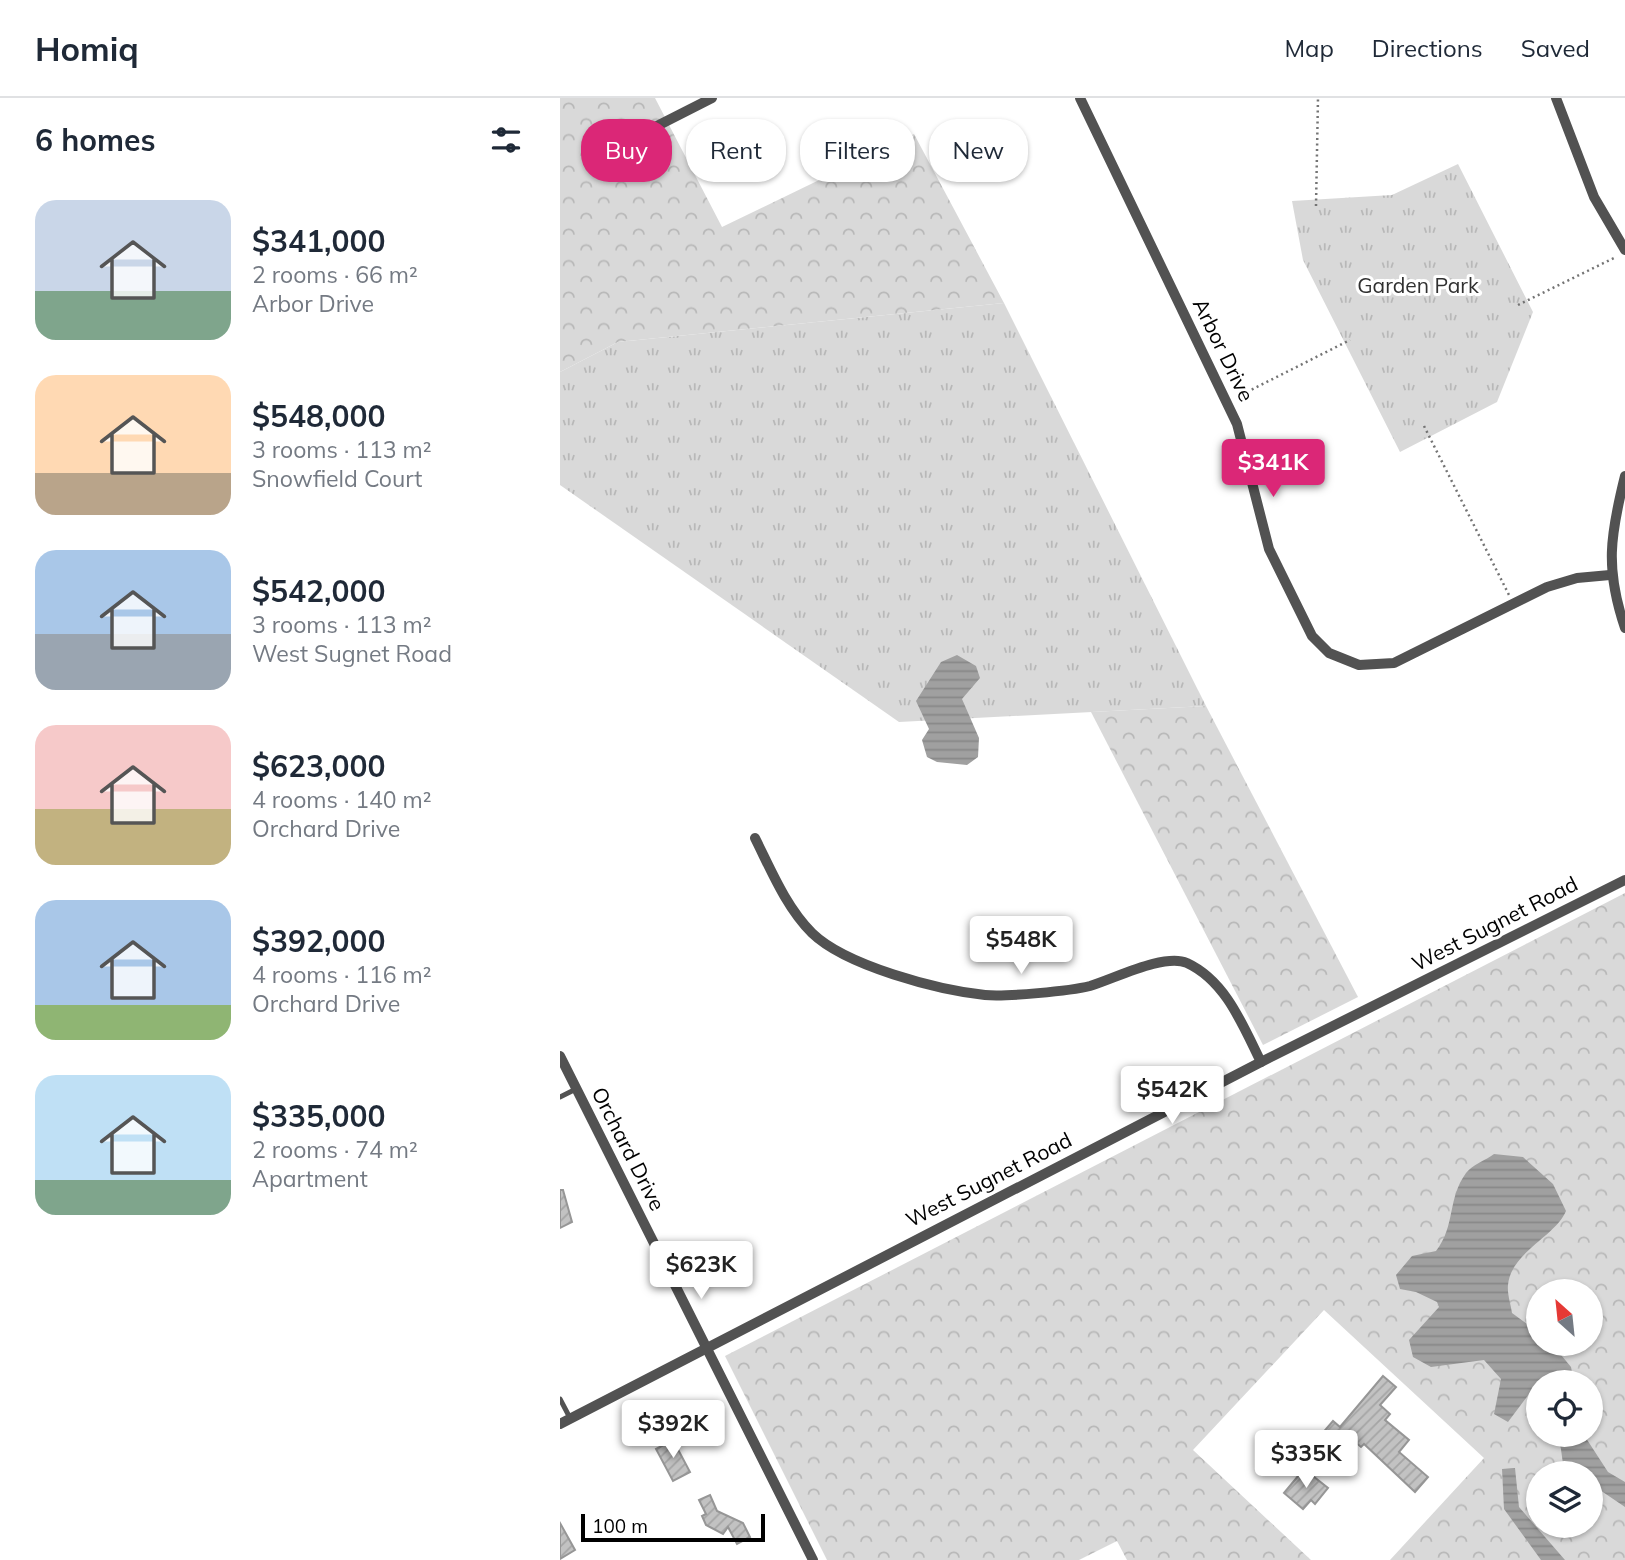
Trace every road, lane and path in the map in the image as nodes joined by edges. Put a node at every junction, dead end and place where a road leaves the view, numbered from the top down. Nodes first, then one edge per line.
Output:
1 (712, 98) edge
2 (1080, 98) edge
3 (1318, 98) edge
4 (1556, 98) edge
5 (671, 119) edge
6 (1316, 206) dead end
7 (1625, 251) edge
8 (1518, 305) dead end
9 (1350, 340) dead end
10 (1227, 402) junction
11 (1424, 426) dead end
12 (1625, 476) edge
13 (1610, 575) junction
14 (1514, 604) junction
15 (1625, 628) edge
16 (755, 838) dead end
17 (1625, 880) edge
18 (560, 1056) edge
19 (1261, 1062) junction
20 (576, 1089) junction
21 (560, 1097) edge
22 (706, 1347) junction
23 (560, 1399) edge
24 (565, 1421) edge
25 (813, 1560) edge

1 - 5 street
2 - 10 street, Arbor Drive
3 - 6 path
4 - 7 street
7 - 8 path
9 - 10 path
10 - 14 street, Arbor Drive
11 - 14 path
12 - 13 street
13 - 14 street, Arbor Drive
13 - 15 street
16 - 19 street
17 - 19 street, West Sugnet Road
18 - 20 street, Orchard Drive
19 - 22 street, West Sugnet Road
20 - 21 lane
20 - 22 street, Orchard Drive
22 - 24 street, West Sugnet Road
22 - 25 street, Orchard Drive
23 - 24 lane

